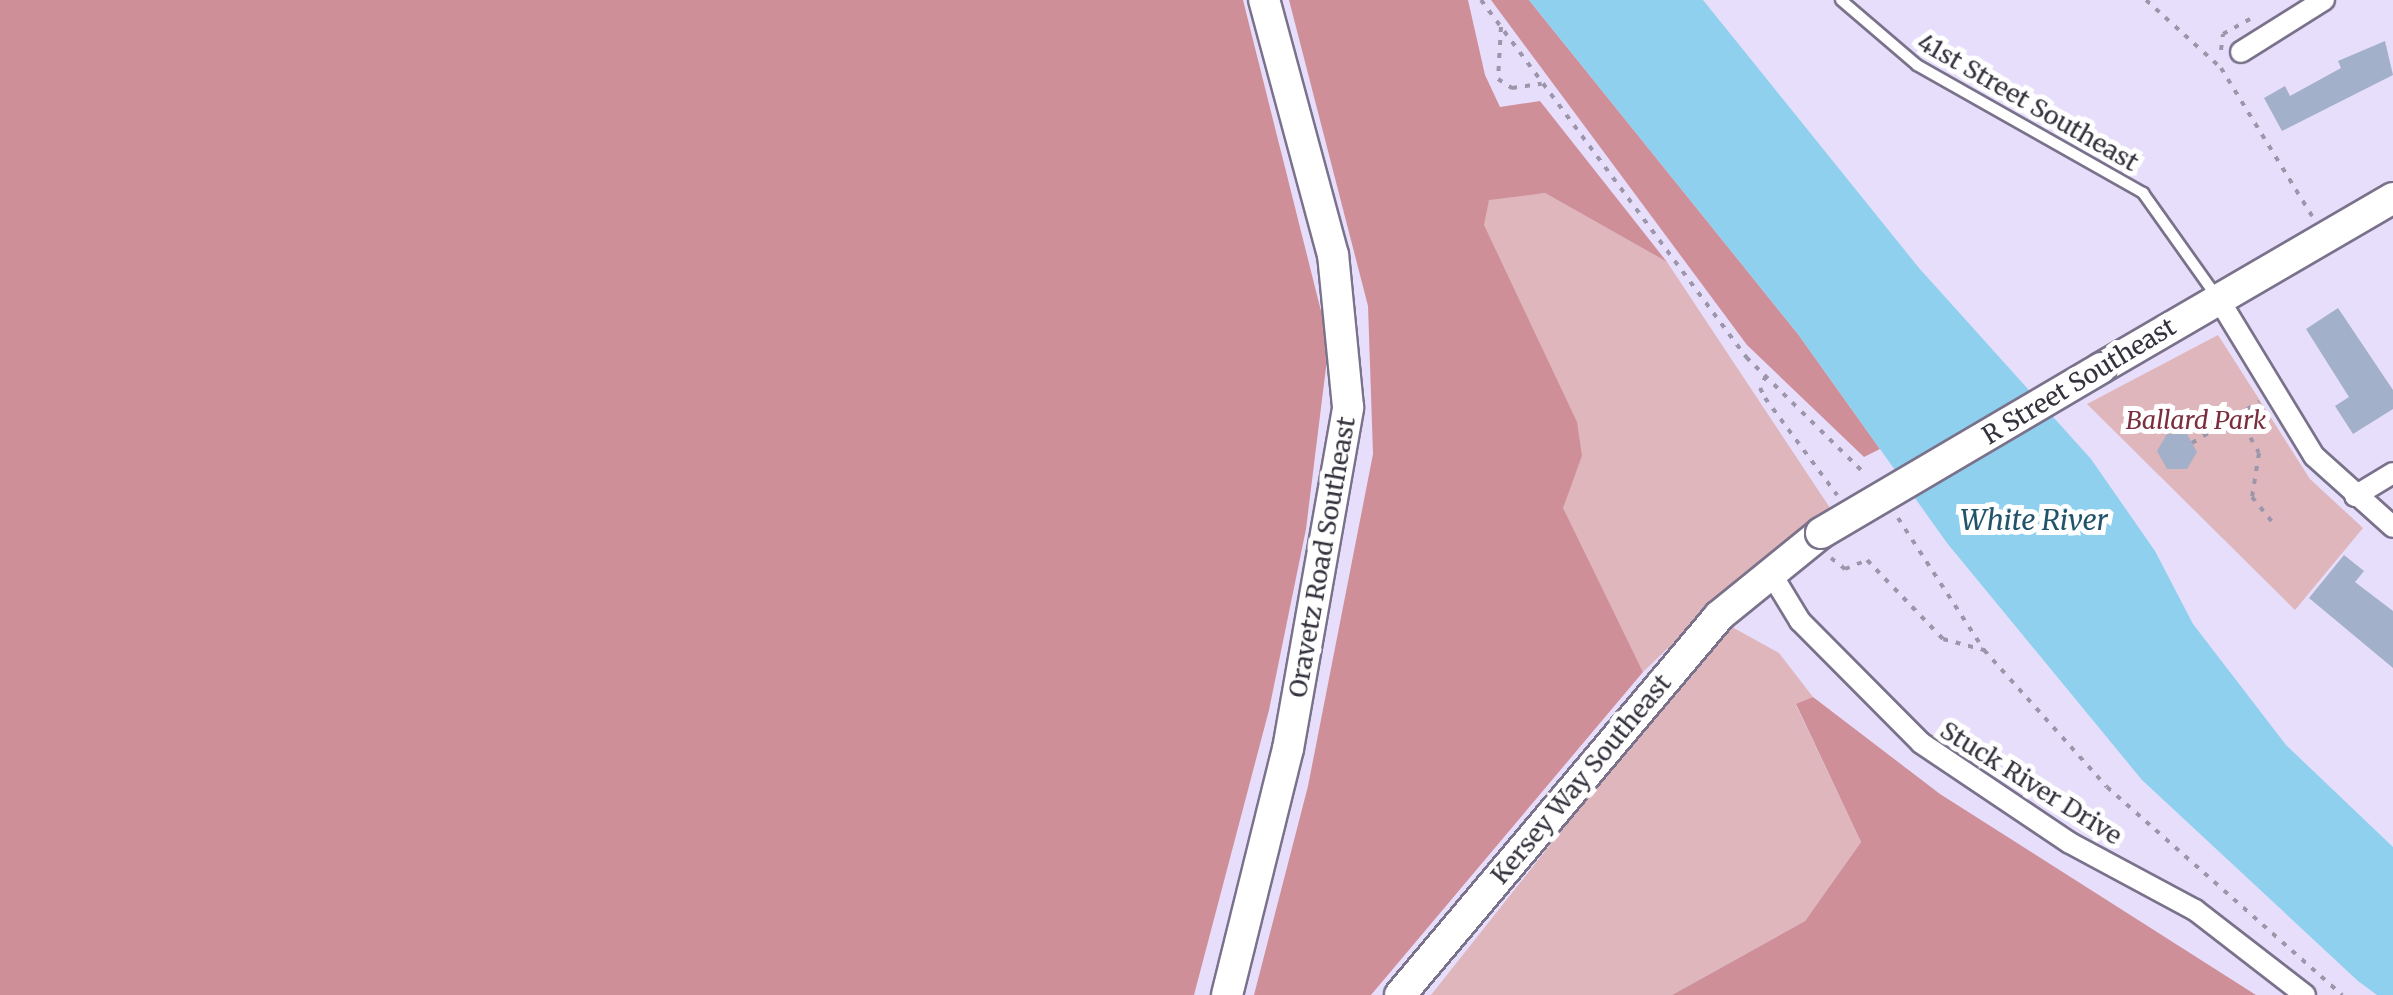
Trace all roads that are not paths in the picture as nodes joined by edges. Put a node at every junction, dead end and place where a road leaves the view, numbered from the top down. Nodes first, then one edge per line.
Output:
1 (1264, 0) edge
2 (1841, 0) edge
3 (2324, 0) edge
4 (2241, 52) dead end
5 (2393, 198) edge
6 (2218, 298) junction
7 (2393, 473) edge
8 (2355, 496) junction
9 (2393, 527) edge
10 (1769, 570) junction
11 (1227, 995) edge
12 (1400, 995) edge
13 (2305, 995) edge

1 - 11 street, Oravetz Road Southeast
2 - 6 lane, 41st Street Southeast
3 - 4 street
5 - 6 street, R Street Southeast
6 - 8 street
6 - 10 street, R Street Southeast, bridge
7 - 8 street
8 - 9 street
10 - 12 street, Kersey Way Southeast
10 - 13 street, Stuck River Drive

